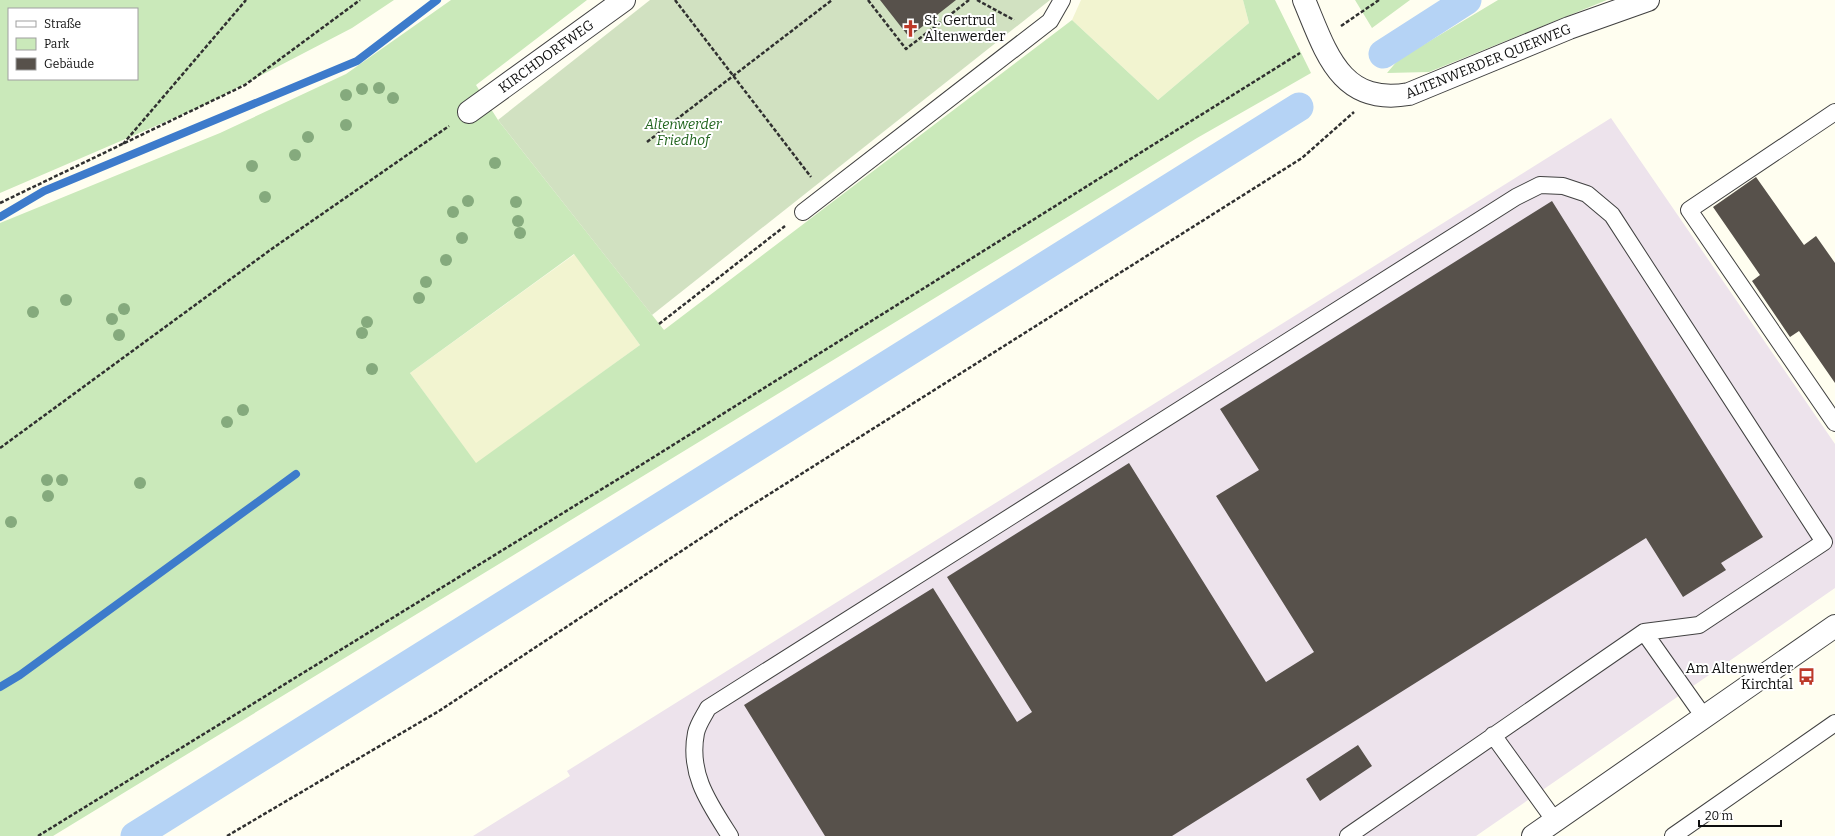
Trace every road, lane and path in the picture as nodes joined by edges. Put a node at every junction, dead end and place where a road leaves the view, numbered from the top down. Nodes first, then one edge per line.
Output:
1 (246, 0) edge
2 (360, 0) edge
3 (624, 0) edge
4 (675, 0) edge
5 (832, 0) edge
6 (868, 0) edge
7 (969, 0) edge
8 (977, 0) edge
9 (1062, 0) edge
10 (1304, 0) edge
11 (1378, 0) edge
12 (1648, 0) edge
13 (933, 18) dead end
14 (938, 24) junction
15 (1020, 24) dead end
16 (1322, 39) junction
17 (733, 76) junction
18 (1366, 92) junction
19 (469, 112) joint
20 (1835, 112) edge
21 (647, 142) dead end
22 (122, 145) junction
23 (825, 195) junction
24 (0, 203) edge
25 (803, 212) joint
26 (659, 324) dead end
27 (1835, 423) edge
28 (0, 448) edge
29 (1835, 626) edge
30 (1644, 632) junction
31 (1704, 717) junction
32 (1835, 723) edge
33 (1493, 735) junction
34 (1545, 830) edge
35 (38, 836) edge
36 (227, 836) edge
37 (730, 836) edge
38 (1348, 836) edge
39 (1673, 836) edge

1 - 22 path
2 - 22 path
3 - 19 street, KIRCHDORFWEG
4 - 17 path
5 - 17 path
6 - 14 path
7 - 14 path
8 - 15 path
9 - 23 lane
10 - 16 street, ALTENWERDER QUERWEG
11 - 16 path
12 - 18 street, ALTENWERDER QUERWEG
13 - 14 path
16 - 18 street, ALTENWERDER QUERWEG
16 - 35 path
17 - 21 path
17 - 23 path
18 - 36 path
19 - 28 path
20 - 27 lane
22 - 24 path
23 - 25 lane
25 - 26 path
29 - 31 street
30 - 31 lane
30 - 33 lane
30 - 37 lane
31 - 34 street
32 - 39 lane
33 - 34 lane
33 - 38 lane

